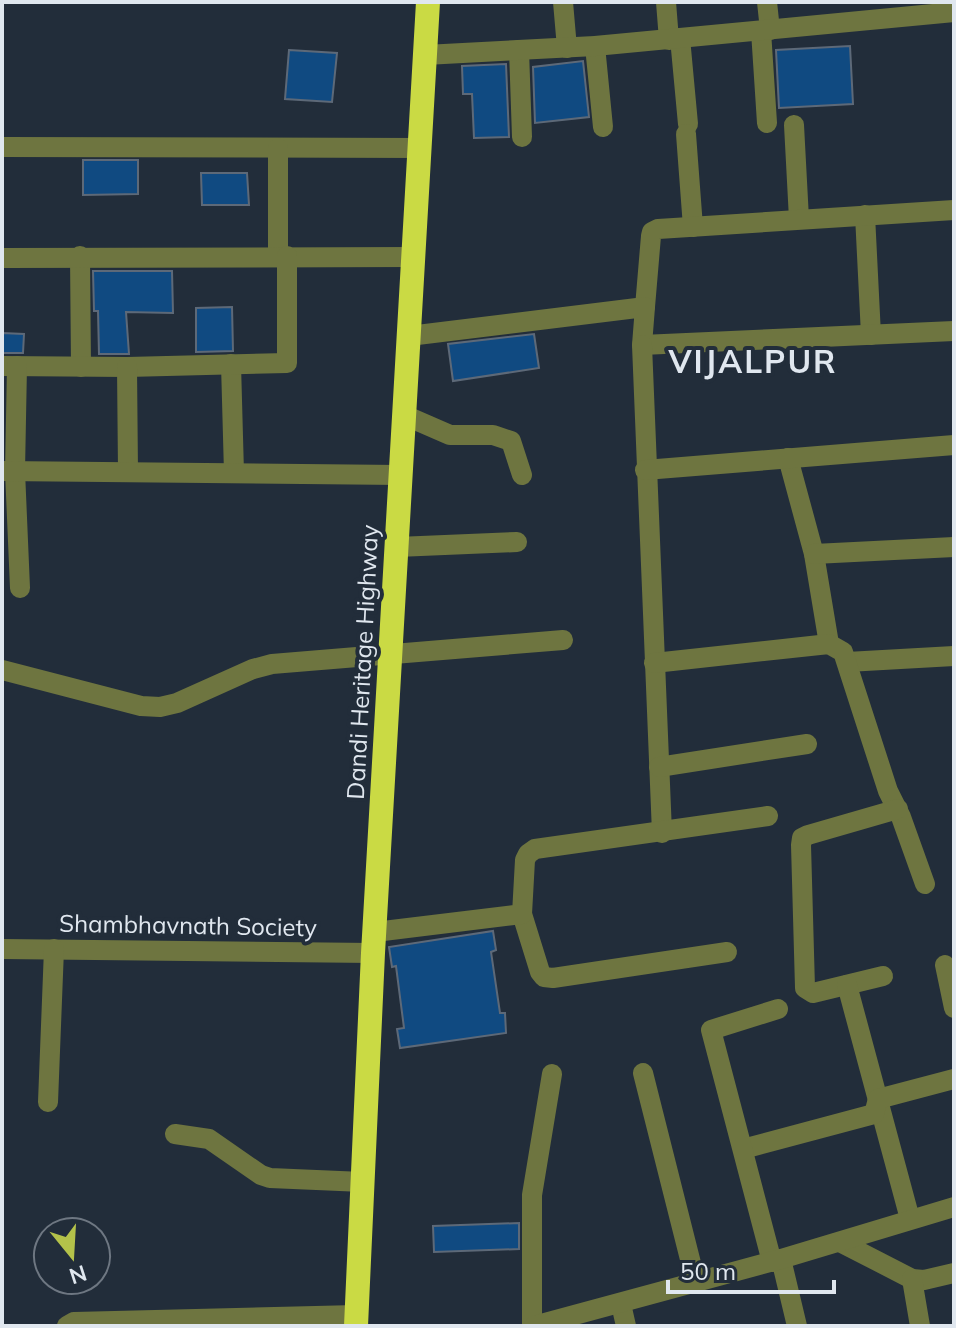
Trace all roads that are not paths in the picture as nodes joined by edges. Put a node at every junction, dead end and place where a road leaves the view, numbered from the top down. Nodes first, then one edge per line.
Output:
1 (428, 2) edge
2 (563, 2) edge
3 (666, 2) edge
4 (767, 2) edge
5 (858, 12) edge
6 (954, 12) edge
7 (765, 30) junction
8 (675, 39) junction
9 (595, 46) junction
10 (567, 48) junction
11 (519, 50) junction
12 (425, 55) junction
13 (767, 123) dead end
14 (794, 125) dead end
15 (603, 127) dead end
16 (522, 137) dead end
17 (2, 147) edge
18 (278, 148) junction
19 (421, 148) junction
20 (954, 210) edge
21 (865, 215) junction
22 (799, 219) junction
23 (693, 227) junction
24 (80, 256) junction
25 (283, 256) junction
26 (414, 257) junction
27 (2, 258) edge
28 (645, 307) junction
29 (954, 331) edge
30 (871, 335) junction
31 (409, 336) junction
32 (642, 345) junction
33 (231, 364) junction
34 (10, 366) edge
35 (81, 367) junction
36 (127, 367) junction
37 (404, 415) junction
38 (954, 445) edge
39 (788, 458) junction
40 (645, 470) junction
41 (8, 471) edge
42 (128, 472) junction
43 (234, 473) junction
44 (400, 475) junction
45 (522, 475) dead end
46 (517, 542) dead end
47 (397, 547) junction
48 (954, 547) edge
49 (814, 554) junction
50 (20, 588) dead end
51 (563, 640) dead end
52 (829, 644) junction
53 (392, 653) junction
54 (954, 656) edge
55 (847, 662) junction
56 (654, 663) junction
57 (2, 670) edge
58 (807, 744) dead end
59 (659, 767) junction
60 (898, 809) junction
61 (768, 816) dead end
62 (662, 833) junction
63 (925, 884) dead end
64 (522, 914) junction
65 (374, 942) junction
66 (2, 949) edge
67 (54, 949) junction
68 (727, 952) dead end
69 (945, 965) dead end
70 (883, 976) dead end
71 (847, 985) junction
72 (954, 1008) edge
73 (778, 1009) dead end
74 (643, 1073) dead end
75 (552, 1074) dead end
76 (954, 1079) edge
77 (878, 1099) junction
78 (48, 1102) dead end
79 (175, 1134) dead end
80 (743, 1149) junction
81 (363, 1182) junction
82 (954, 1207) edge
83 (910, 1219) junction
84 (840, 1242) junction
85 (777, 1260) junction
86 (954, 1273) edge
87 (912, 1279) junction
88 (696, 1283) junction
89 (621, 1304) junction
90 (356, 1320) edge
91 (145, 1322) edge
92 (574, 1322) edge
93 (67, 1326) edge
94 (533, 1326) edge
95 (626, 1326) edge
96 (797, 1326) edge
97 (920, 1326) edge

1 - 12 highway, Dandi Heritage Highway
2 - 10 street
3 - 8 street
4 - 7 street
5 - 6 street
5 - 7 street
7 - 8 street
7 - 13 street
8 - 9 street
8 - 23 street
9 - 10 street
9 - 15 street
10 - 11 street
11 - 12 street
11 - 16 street
12 - 19 highway, Dandi Heritage Highway
14 - 22 street
17 - 18 street
18 - 19 street
18 - 25 street
19 - 26 highway, Dandi Heritage Highway
20 - 21 street
21 - 22 street
21 - 30 street
22 - 23 street
23 - 28 street
24 - 25 street
24 - 27 street
24 - 35 street
25 - 26 street
25 - 33 street
26 - 31 highway, Dandi Heritage Highway
28 - 31 street
28 - 32 street
29 - 30 street
30 - 32 street
31 - 37 highway, Dandi Heritage Highway
32 - 40 street
33 - 36 street
33 - 43 street
34 - 35 street
34 - 41 street
35 - 36 street
36 - 42 street
37 - 44 highway, Dandi Heritage Highway
37 - 45 street
38 - 39 street
39 - 40 street
39 - 49 street
40 - 56 street
41 - 42 street
41 - 50 street
42 - 43 street
43 - 44 street
44 - 47 highway, Dandi Heritage Highway
46 - 47 street
47 - 53 highway, Dandi Heritage Highway
48 - 49 street
49 - 52 street
51 - 53 street
52 - 55 street
52 - 56 street
53 - 57 street
53 - 65 highway, Dandi Heritage Highway
54 - 55 street
55 - 60 street
56 - 59 street
58 - 59 street
59 - 62 street
60 - 63 street
60 - 71 street
61 - 62 street
62 - 64 street
64 - 65 street, Shambhavnath Society
64 - 68 street
65 - 67 street, Shambhavnath Society
65 - 81 highway, Dandi Heritage Highway
66 - 67 street, Shambhavnath Society
67 - 78 street
69 - 72 street
70 - 71 street
71 - 77 street
73 - 80 street
74 - 88 street
75 - 94 street
76 - 77 street
77 - 80 street
77 - 83 street
79 - 81 street
80 - 85 street
81 - 90 highway, Dandi Heritage Highway
82 - 83 street
83 - 84 street
84 - 85 street
84 - 87 street
85 - 88 street
85 - 96 street
86 - 87 street
87 - 97 street
88 - 89 street
89 - 92 street
89 - 95 street
90 - 91 street
91 - 93 street
92 - 94 street

